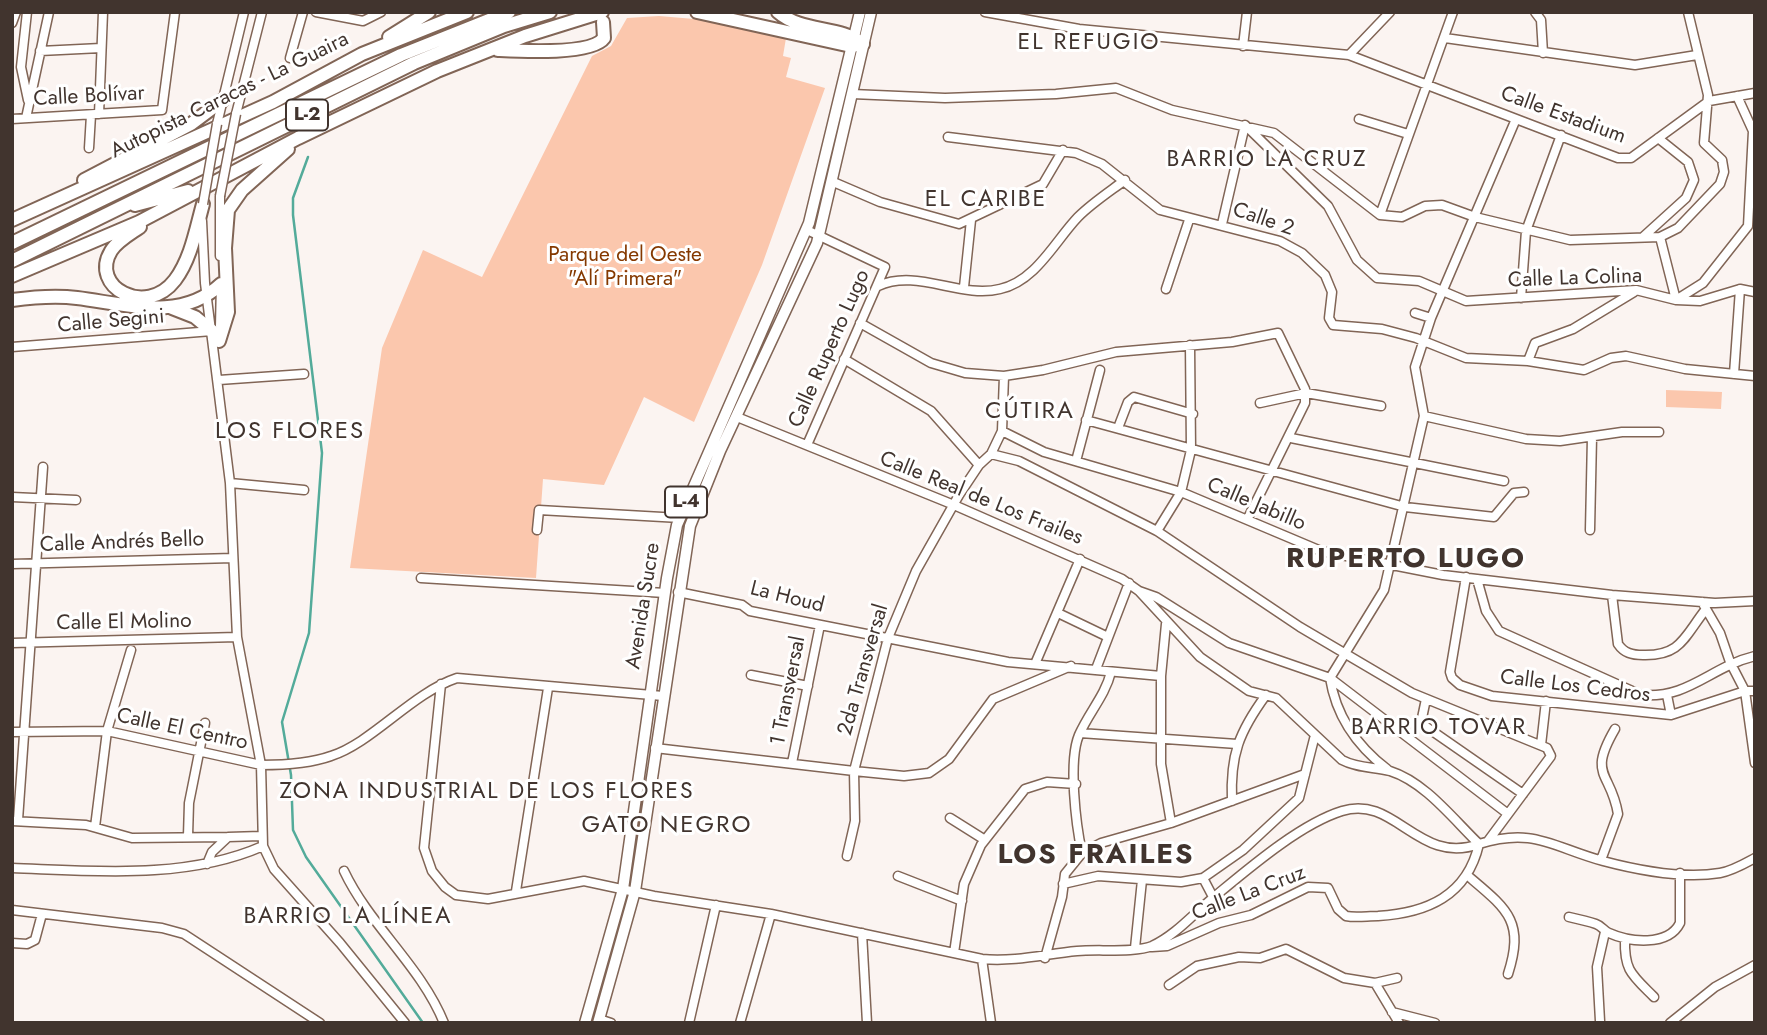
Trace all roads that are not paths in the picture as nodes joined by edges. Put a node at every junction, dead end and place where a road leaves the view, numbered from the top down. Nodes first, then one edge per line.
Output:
1 (16, 12) edge
2 (27, 12) edge
3 (49, 12) edge
4 (103, 12) edge
5 (175, 12) edge
6 (244, 12) edge
7 (262, 12) edge
8 (303, 12) edge
9 (316, 12) edge
10 (381, 12) edge
11 (429, 12) edge
12 (467, 12) edge
13 (509, 12) edge
14 (550, 12) edge
15 (697, 12) edge
16 (778, 12) edge
17 (860, 12) edge
18 (871, 12) edge
19 (985, 12) edge
20 (1247, 12) edge
21 (1390, 12) edge
22 (1453, 12) edge
23 (1535, 12) edge
24 (1688, 12) edge
25 (602, 17) edge
26 (12, 23) edge
27 (1445, 38) junction
28 (856, 42) junction
29 (1243, 46) junction
30 (101, 48) junction
31 (491, 50) junction
32 (40, 51) junction
33 (1543, 53) junction
34 (362, 54) junction
35 (1349, 55) junction
36 (1697, 55) junction
37 (290, 58) dead end
38 (349, 82) junction
39 (1426, 82) junction
40 (1755, 93) edge
41 (852, 94) junction
42 (285, 96) junction
43 (1737, 96) junction
44 (28, 100) junction
45 (223, 100) junction
46 (1709, 101) junction
47 (95, 114) junction
48 (26, 118) junction
49 (12, 119) edge
50 (1359, 119) dead end
51 (1516, 119) junction
52 (1245, 125) junction
53 (1408, 134) junction
54 (1561, 135) junction
55 (947, 137) dead end
56 (298, 138) junction
57 (1658, 138) junction
58 (89, 148) dead end
59 (1063, 150) junction
60 (1125, 180) junction
61 (831, 181) junction
62 (216, 191) junction
63 (203, 204) junction
64 (167, 208) junction
65 (114, 210) junction
66 (32, 211) junction
67 (1380, 215) junction
68 (1475, 217) junction
69 (12, 220) edge
70 (971, 220) junction
71 (1189, 220) junction
72 (1222, 224) junction
73 (807, 230) junction
74 (1526, 231) junction
75 (820, 233) junction
76 (1643, 237) junction
77 (1660, 237) junction
78 (12, 243) edge
79 (12, 261) edge
80 (12, 276) edge
81 (221, 284) junction
82 (878, 286) junction
83 (964, 287) junction
84 (1166, 289) dead end
85 (1740, 289) junction
86 (1636, 290) junction
87 (1755, 292) edge
88 (1445, 294) junction
89 (207, 298) junction
90 (1521, 298) junction
91 (12, 300) edge
92 (1676, 300) junction
93 (171, 307) junction
94 (1415, 313) dead end
95 (1431, 318) junction
96 (860, 323) junction
97 (216, 336) junction
98 (1423, 341) junction
99 (1190, 345) junction
100 (12, 347) edge
101 (844, 359) junction
102 (1528, 361) junction
103 (1100, 370) dead end
104 (304, 374) dead end
105 (1734, 374) junction
106 (1004, 376) junction
107 (1755, 376) edge
108 (219, 380) junction
109 (1306, 393) junction
110 (1260, 403) dead end
111 (1381, 406) dead end
112 (1193, 414) junction
113 (1424, 416) junction
114 (737, 417) junction
115 (1086, 420) junction
116 (1118, 428) junction
117 (1002, 431) junction
118 (1659, 432) dead end
119 (1592, 437) junction
120 (1290, 438) junction
121 (807, 445) junction
122 (1191, 450) junction
123 (1044, 452) junction
124 (991, 454) junction
125 (1076, 461) junction
126 (979, 465) junction
127 (1414, 465) junction
128 (43, 467) dead end
129 (1036, 470) junction
130 (1272, 473) junction
131 (1504, 481) dead end
132 (230, 483) junction
133 (304, 490) dead end
134 (1181, 492) junction
135 (1524, 492) dead end
136 (12, 497) edge
137 (41, 498) junction
138 (76, 500) dead end
139 (954, 505) junction
140 (1405, 507) junction
141 (680, 518) junction
142 (1248, 518) junction
143 (537, 530) dead end
144 (1590, 530) dead end
145 (1157, 531) junction
146 (233, 558) junction
147 (1080, 559) junction
148 (35, 563) junction
149 (12, 564) edge
150 (1392, 565) junction
151 (421, 578) dead end
152 (1466, 578) junction
153 (1477, 579) junction
154 (1129, 583) junction
155 (1139, 591) junction
156 (678, 592) junction
157 (665, 593) junction
158 (1612, 595) junction
159 (1755, 601) edge
160 (1704, 605) junction
161 (1058, 613) junction
162 (1166, 624) junction
163 (820, 625) junction
164 (237, 637) junction
165 (1108, 637) junction
166 (888, 638) junction
167 (12, 643) edge
168 (30, 643) junction
169 (131, 650) dead end
170 (1345, 655) junction
171 (1755, 656) edge
172 (1730, 662) junction
173 (1035, 664) junction
174 (1071, 666) junction
175 (1096, 669) junction
176 (1111, 672) junction
177 (751, 675) dead end
178 (1161, 676) junction
179 (1330, 678) junction
180 (441, 684) junction
181 (808, 686) junction
182 (548, 688) junction
183 (1745, 691) junction
184 (1755, 691) edge
185 (650, 695) junction
186 (1266, 695) junction
187 (1667, 695) junction
188 (663, 696) junction
189 (1426, 699) junction
190 (1546, 701) junction
191 (1671, 715) junction
192 (205, 723) dead end
193 (1615, 729) dead end
194 (107, 731) junction
195 (12, 732) edge
196 (22, 732) junction
197 (1080, 733) junction
198 (1315, 735) junction
199 (1161, 736) junction
200 (1237, 744) junction
201 (1541, 745) junction
202 (655, 748) junction
203 (200, 750) junction
204 (792, 763) junction
205 (1755, 763) edge
206 (261, 765) junction
207 (854, 771) junction
208 (1390, 771) junction
209 (1305, 774) junction
210 (1076, 784) junction
211 (1523, 794) junction
212 (1232, 801) junction
213 (1508, 814) junction
214 (950, 818) dead end
215 (15, 821) edge
216 (1171, 823) junction
217 (95, 827) junction
218 (188, 836) junction
219 (261, 836) junction
220 (228, 837) junction
221 (985, 840) junction
222 (1488, 841) junction
223 (1479, 844) junction
224 (262, 846) junction
225 (1082, 853) junction
226 (847, 856) dead end
227 (1755, 858) edge
228 (1601, 860) junction
229 (207, 864) junction
230 (12, 868) edge
231 (344, 871) dead end
232 (1680, 873) junction
233 (898, 876) dead end
234 (1468, 876) junction
235 (1203, 878) junction
236 (1142, 880) junction
237 (1063, 884) junction
238 (622, 889) junction
239 (516, 891) junction
240 (635, 891) junction
241 (1213, 897) junction
242 (962, 901) junction
243 (716, 905) junction
244 (12, 910) edge
245 (41, 914) junction
246 (771, 914) junction
247 (1569, 917) dead end
248 (1605, 932) junction
249 (862, 933) junction
250 (1625, 939) junction
251 (12, 943) edge
252 (1150, 947) junction
253 (1135, 948) junction
254 (954, 953) junction
255 (1045, 958) junction
256 (982, 959) junction
257 (1755, 965) edge
258 (1508, 974) dead end
259 (1397, 978) dead end
260 (1375, 983) junction
261 (1168, 985) dead end
262 (1654, 996) dead end
263 (1392, 1012) junction
264 (599, 1021) edge
265 (1600, 1021) edge
266 (320, 1023) edge
267 (405, 1023) edge
268 (444, 1023) edge
269 (585, 1023) edge
270 (611, 1023) edge
271 (689, 1023) edge
272 (740, 1023) edge
273 (867, 1023) edge
274 (991, 1023) edge
275 (1399, 1023) edge
276 (1435, 1023) edge
277 (1670, 1023) edge

1 - 26 street
2 - 44 street
3 - 32 street
4 - 30 street
5 - 47 street, Calle Bolívar
6 - 45 street
7 - 62 street, bridge
8 - 37 street
9 - 10 street
11 - 34 highway
12 - 34 highway, Autopista Caracas - La Guaira / L-2
13 - 38 highway, Autopista Caracas - La Guaira / L-2
14 - 65 highway, L-2
15 - 28 highway
16 - 28 highway
17 - 28 main road, Avenida Sucre / L-4
18 - 28 main road, Avenida Sucre / L-4
19 - 29 street, Calle Estadium
20 - 29 street
21 - 35 street
22 - 27 street
23 - 33 street
24 - 36 street
25 - 31 highway, L-2
25 - 31 highway
27 - 33 street
27 - 39 street
28 - 41 main road, Avenida Sucre / L-4
28 - 73 main road, Avenida Sucre / L-4
29 - 35 street, Calle Estadium
30 - 32 street
30 - 47 street
31 - 56 highway, L-2
32 - 44 street
33 - 36 street
34 - 42 highway, Autopista Caracas - La Guaira / L-2
35 - 39 street, Calle Estadium
36 - 46 street
38 - 42 highway, L-2
38 - 78 highway, Autopista Caracas - La Guaira / L-2
39 - 51 street, Calle Estadium
39 - 53 street
40 - 43 street, Calle Estadium
41 - 52 street
41 - 61 main road, Avenida Sucre / L-4
42 - 66 highway, Autopista Caracas - La Guaira / L-2
43 - 46 street, Calle Estadium
43 - 92 street
44 - 48 street
45 - 63 street, bridge
45 - 66 highway
46 - 57 street, Calle Estadium
46 - 77 street
47 - 48 street, Calle Bolívar
47 - 58 street
48 - 49 street, Calle Bolívar
50 - 53 street
51 - 54 street, Calle Estadium
51 - 68 street
52 - 67 street
52 - 72 street
52 - 88 street, Calle La Colina
53 - 67 street
54 - 57 street, Calle Estadium
54 - 74 street
55 - 59 street, Calle 2
56 - 62 highway, L-2
56 - 97 highway
57 - 76 street
59 - 60 street, Calle 2
59 - 70 street
60 - 71 street, Calle 2
60 - 83 street
61 - 70 street
61 - 75 main road, Avenida Sucre / L-4
62 - 64 highway, L-2
62 - 65 highway, L-2
62 - 81 street
63 - 64 highway
63 - 89 street
64 - 80 highway, L-2
65 - 79 highway, L-2
66 - 69 highway, Autopista Caracas - La Guaira / L-2
67 - 68 street
68 - 74 street
68 - 88 street
70 - 83 street
71 - 72 street, Calle 2
71 - 84 street
72 - 98 street, Calle 2
73 - 75 street
73 - 141 main road, Avenida Sucre / L-4
74 - 76 street
74 - 90 street
75 - 82 street, Calle Ruperto Lugo
75 - 114 main road, Avenida Sucre / L-4
76 - 77 street
77 - 92 street
81 - 89 highway
81 - 97 street
82 - 83 street
82 - 96 street, Calle Ruperto Lugo
85 - 87 street
85 - 92 street, Calle La Colina
85 - 105 street
86 - 90 street, Calle La Colina
86 - 92 street, Calle La Colina
86 - 102 street
88 - 90 street, Calle La Colina
88 - 95 street
89 - 93 highway
89 - 97 street
91 - 93 highway
93 - 97 highway
94 - 95 street
95 - 98 street
96 - 101 street, Calle Ruperto Lugo
96 - 106 street
97 - 100 street, Calle Segini
97 - 108 street
98 - 102 street, Calle 2
98 - 113 street
99 - 106 street
99 - 109 street
99 - 112 street
101 - 121 street, Calle Ruperto Lugo
101 - 126 street
102 - 105 street, Calle 2
103 - 115 street
104 - 108 street
105 - 107 street, Calle 2
106 - 117 street
108 - 132 street
109 - 110 street
109 - 111 street
109 - 120 street
112 - 116 street
112 - 122 street
113 - 119 street
113 - 127 street
114 - 121 street, Calle Real de Los Frailes
114 - 156 main road, Avenida Sucre / L-4
115 - 116 street
115 - 125 street
116 - 122 street
117 - 123 street, Calle Jabillo
117 - 124 street
118 - 119 street
119 - 144 street
120 - 127 street
120 - 130 street
121 - 139 street, Calle Real de Los Frailes
122 - 130 street
122 - 134 street
123 - 125 street, Calle Jabillo
123 - 129 street
124 - 126 street, 2da Transversal
124 - 129 street
125 - 134 street, Calle Jabillo
126 - 139 street, 2da Transversal
127 - 131 street
127 - 140 street
128 - 137 street
129 - 145 street
130 - 140 street
130 - 142 street
132 - 133 street
132 - 146 street
134 - 142 street, Calle Jabillo
134 - 145 street
135 - 140 street
136 - 137 street
137 - 138 street
137 - 148 street
139 - 147 street, Calle Real de Los Frailes
139 - 166 street, 2da Transversal
140 - 150 street
141 - 143 street
141 - 157 main road, Avenida Sucre / L-4
142 - 150 street, Calle Jabillo
145 - 170 street
146 - 148 street, Calle Andrés Bello
146 - 164 street
147 - 154 street, Calle Real de Los Frailes
147 - 161 street
148 - 149 street, Calle Andrés Bello
148 - 168 street
150 - 152 street, Calle Jabillo
150 - 170 street
151 - 157 street
152 - 153 street, Calle Jabillo
152 - 190 street, Calle Los Cedros
153 - 158 street, Calle Jabillo
153 - 187 street
154 - 155 street, Calle Real de Los Frailes
154 - 165 street
155 - 162 street
155 - 179 street
156 - 163 street, La Houd
156 - 188 main road, Avenida Sucre / L-4
157 - 185 main road, Avenida Sucre / L-4
158 - 160 street, Calle Jabillo
158 - 160 street
159 - 160 street, Calle Jabillo
160 - 172 street
161 - 165 street
161 - 173 street
162 - 178 street
162 - 186 street
163 - 166 street, La Houd
163 - 181 street, 1 Transversal
164 - 168 street, Calle El Molino
164 - 206 street
165 - 175 street
166 - 173 street, La Houd
166 - 207 street, 2da Transversal
167 - 168 street, Calle El Molino
168 - 196 street
169 - 194 street
170 - 179 street
170 - 189 street
171 - 172 street
172 - 183 street
172 - 187 street
173 - 174 street, La Houd
174 - 175 street, La Houd
174 - 207 street
175 - 176 street, La Houd
176 - 178 street, La Houd
176 - 197 street
177 - 181 street
178 - 199 street
179 - 208 street
179 - 213 street
180 - 182 street
180 - 206 street, Calle El Centro
180 - 239 street
181 - 204 street, 1 Transversal
182 - 185 street
182 - 239 street
183 - 184 street, Calle Los Cedros
183 - 191 street, Calle Los Cedros
183 - 205 street
185 - 188 street
185 - 238 main road, Avenida Sucre / L-4
186 - 198 street
186 - 200 street
187 - 191 street
188 - 202 main road, Avenida Sucre / L-4
189 - 201 street
189 - 211 street
190 - 191 street, Calle Los Cedros
190 - 201 street
192 - 203 street
193 - 228 street
194 - 196 street, Calle El Centro
194 - 203 street, Calle El Centro
194 - 217 street
195 - 196 street, Calle El Centro
196 - 215 street
197 - 199 street
197 - 210 street
198 - 208 street
198 - 209 street
199 - 200 street
199 - 216 street
200 - 212 street
201 - 211 street
202 - 204 street
202 - 240 main road, Avenida Sucre / L-4
203 - 206 street, Calle El Centro
203 - 218 street
204 - 207 street
206 - 219 street
207 - 226 street, 2da Transversal
208 - 223 street
209 - 212 street
209 - 235 street
210 - 221 street
210 - 225 street
211 - 213 street
212 - 216 street
213 - 222 street
214 - 221 street
215 - 217 street
216 - 225 street
217 - 218 street
218 - 220 street
219 - 220 street
219 - 224 street
220 - 229 street
221 - 242 street
222 - 223 street
222 - 228 street
223 - 234 street
223 - 241 street
224 - 229 street
224 - 267 street
225 - 237 street
227 - 232 street
228 - 232 street
229 - 230 street
231 - 268 street
232 - 250 street
233 - 242 street
234 - 252 street, Calle La Cruz
234 - 258 street
235 - 236 street
235 - 241 street
236 - 237 street
236 - 253 street
237 - 255 street
238 - 239 street
238 - 240 street
238 - 269 main road, Avenida Sucre / L-4
240 - 243 street
240 - 264 main road, Avenida Sucre / L-4
241 - 252 street
242 - 254 street
243 - 246 street
243 - 271 street
244 - 245 street
245 - 251 street
245 - 266 street
246 - 249 street
246 - 272 street
247 - 248 street
248 - 250 street
248 - 265 street
249 - 254 street
249 - 273 street
250 - 262 street
252 - 253 street
253 - 255 street
254 - 256 street
255 - 256 street
256 - 274 street
257 - 277 street
259 - 260 street
260 - 261 street
260 - 263 street
263 - 275 street
263 - 276 street
264 - 270 street

